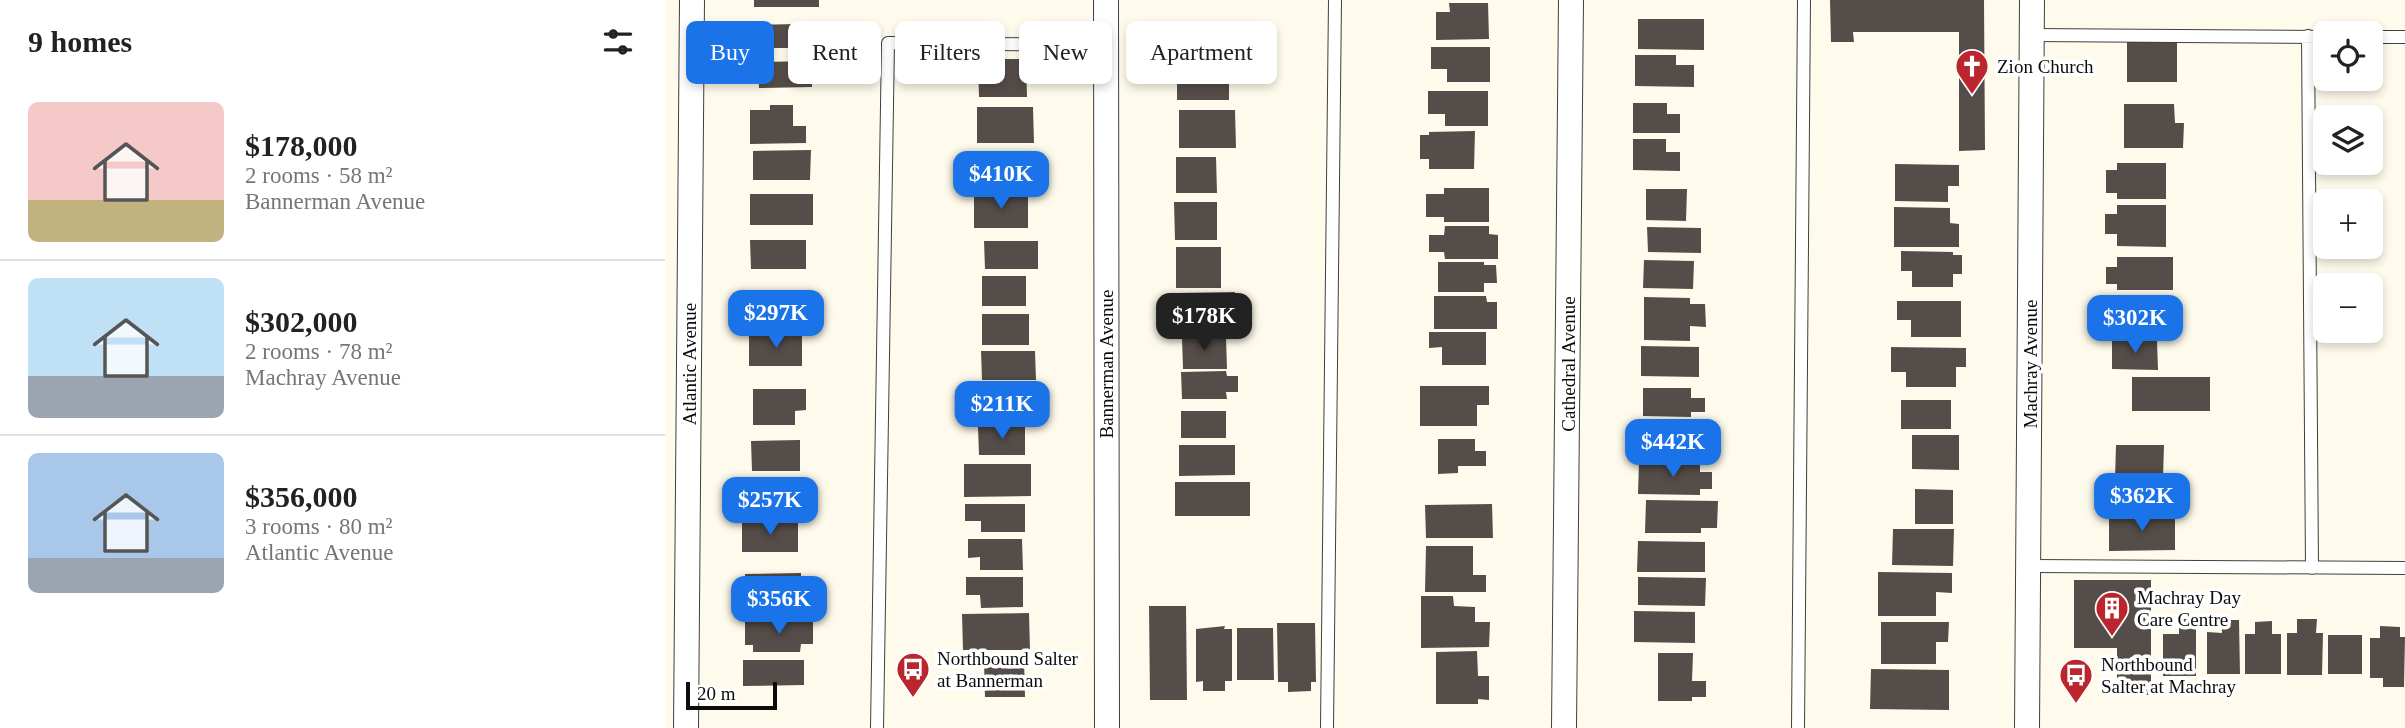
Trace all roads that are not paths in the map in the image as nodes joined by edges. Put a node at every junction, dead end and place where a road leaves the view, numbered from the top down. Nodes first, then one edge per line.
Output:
1 (692, 0) edge
2 (1107, 0) edge
3 (1335, 0) edge
4 (1570, 0) edge
5 (1804, 0) edge
6 (2032, 0) edge
7 (1107, 21) edge
8 (2032, 35) junction
9 (2308, 36) junction
10 (2313, 36) edge
11 (2383, 37) edge
12 (2405, 37) edge
13 (1019, 44) edge
14 (1106, 84) edge
15 (2029, 566) junction
16 (2312, 568) junction
17 (2405, 568) edge
18 (686, 728) edge
19 (877, 728) edge
20 (1107, 728) edge
21 (1327, 728) edge
22 (1565, 728) edge
23 (1798, 728) edge
24 (2027, 728) edge

1 - 18 street, Atlantic Avenue
2 - 7 street, Bannerman Avenue
3 - 21 lane
4 - 22 street, Cathedral Avenue
5 - 23 lane
6 - 8 street, Machray Avenue
8 - 9 lane
8 - 15 street, Machray Avenue
9 - 10 lane
9 - 16 lane
11 - 12 lane
13 - 19 lane
14 - 20 street, Bannerman Avenue
15 - 16 lane
15 - 24 street, Machray Avenue
16 - 17 lane

